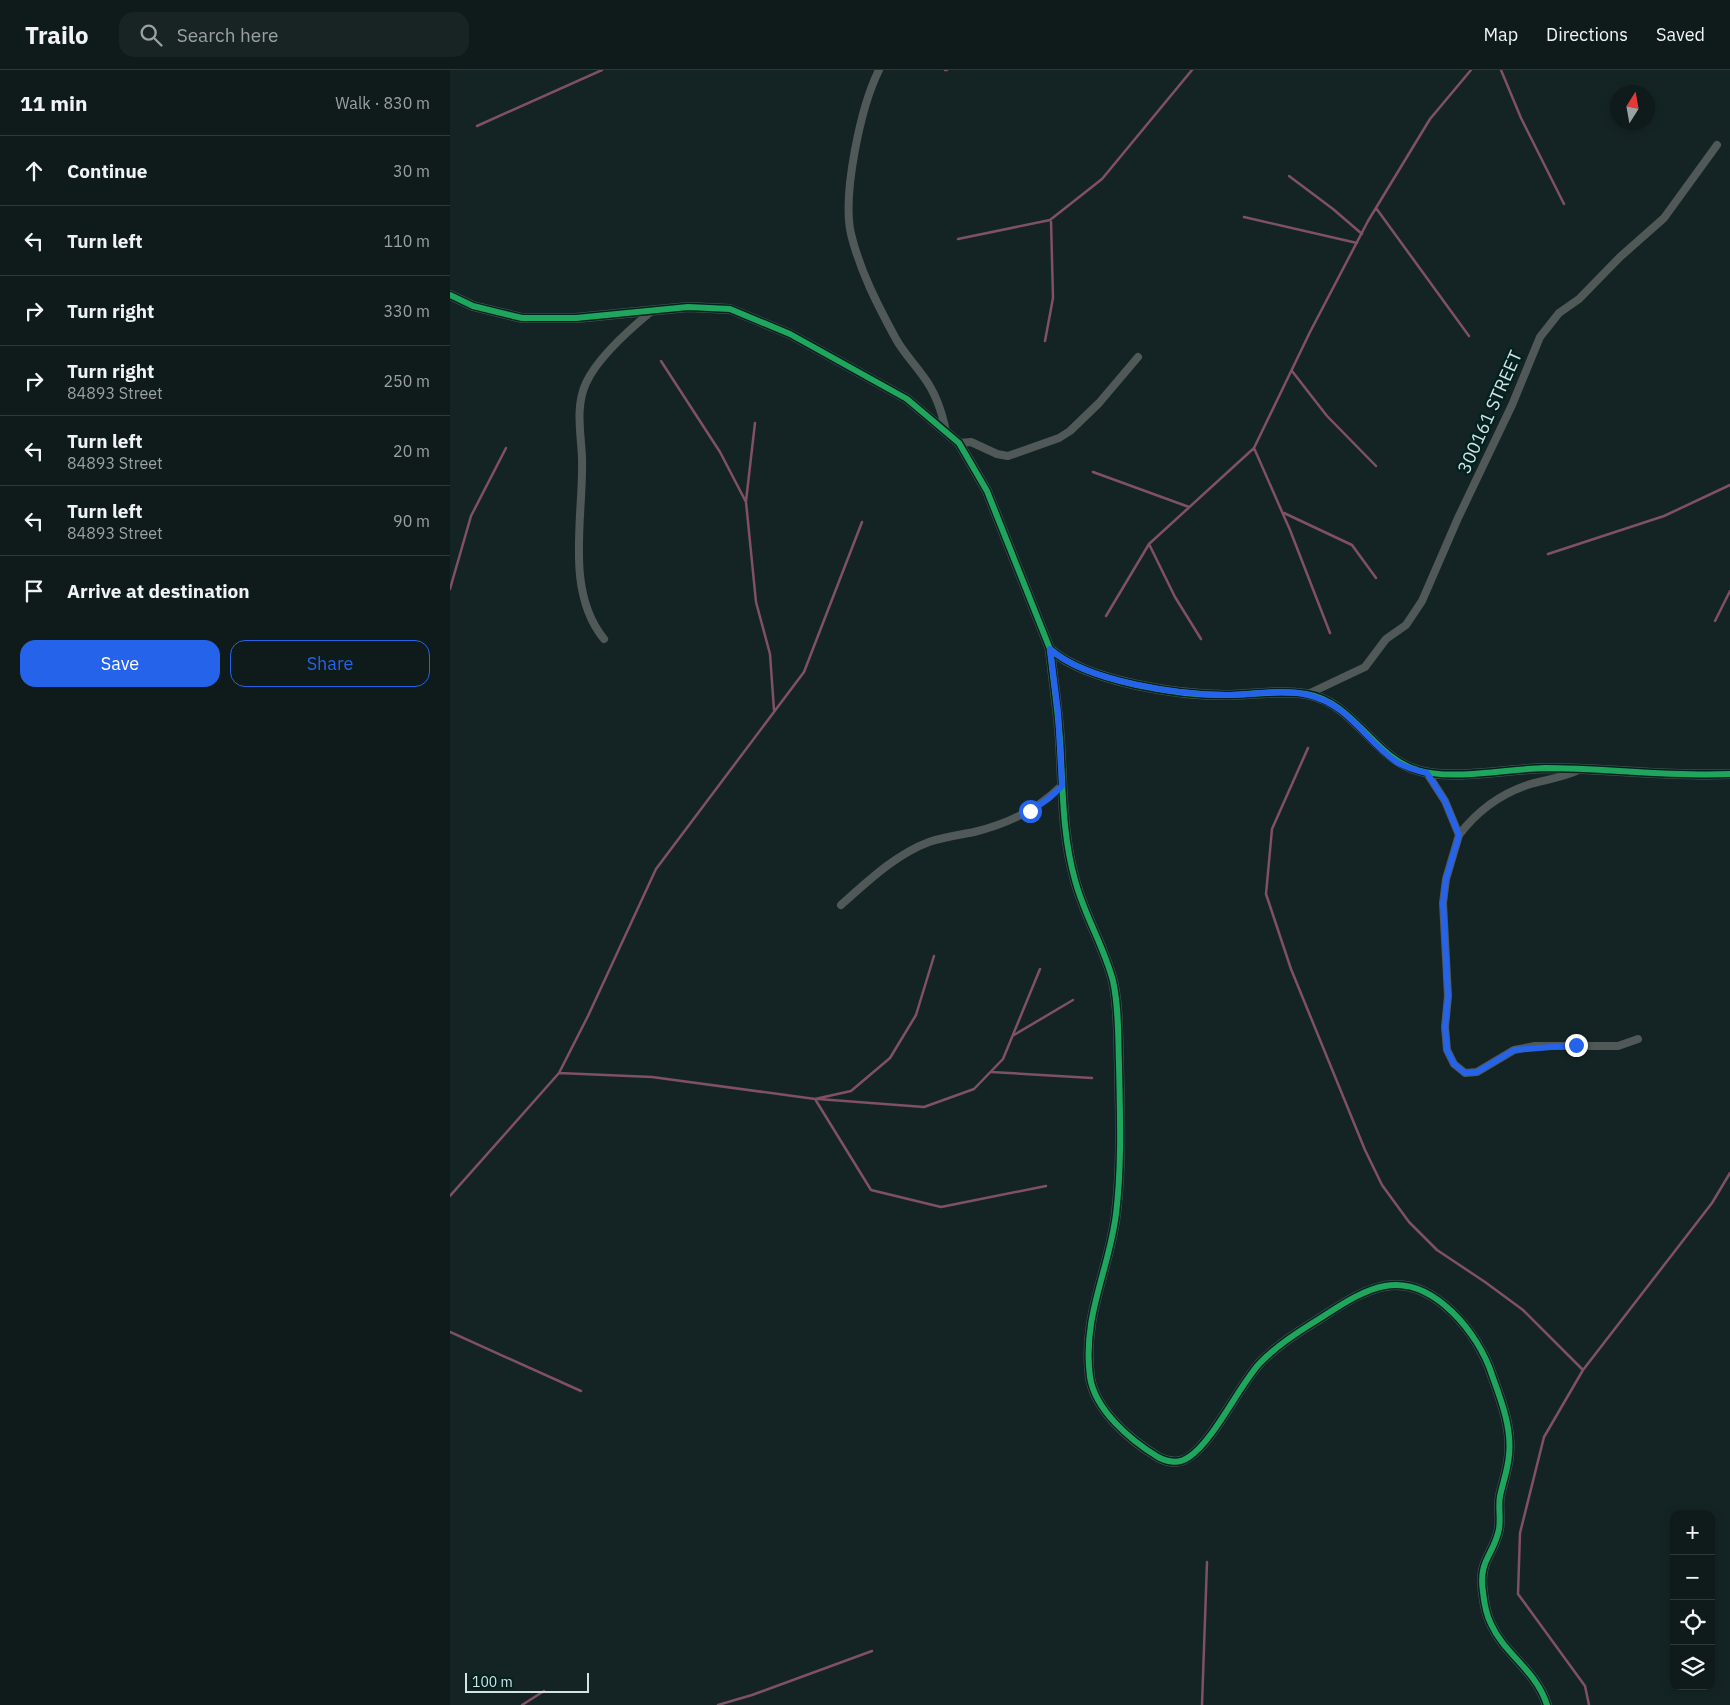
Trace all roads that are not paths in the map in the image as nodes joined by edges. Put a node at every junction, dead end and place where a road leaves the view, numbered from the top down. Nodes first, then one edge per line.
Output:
1 (879, 70) edge
2 (1717, 146) dead end
3 (450, 295) edge
4 (653, 310) junction
5 (1138, 357) dead end
6 (946, 432) junction
7 (959, 443) junction
8 (604, 639) dead end
9 (1050, 649) junction
10 (1308, 694) junction
11 (1580, 770) junction
12 (1427, 773) junction
13 (1730, 774) edge
14 (1062, 786) junction
15 (1459, 835) junction
16 (841, 905) dead end
17 (1638, 1039) dead end
18 (1547, 1705) edge

1 - 6 street
2 - 10 street, 300161 STREET
3 - 4 street
4 - 6 street
4 - 8 street
5 - 7 street
6 - 7 street
7 - 9 street
9 - 10 street
9 - 14 street
10 - 12 street
11 - 12 street
11 - 13 street
11 - 15 street
12 - 15 street
14 - 16 street
14 - 18 street
15 - 17 street

